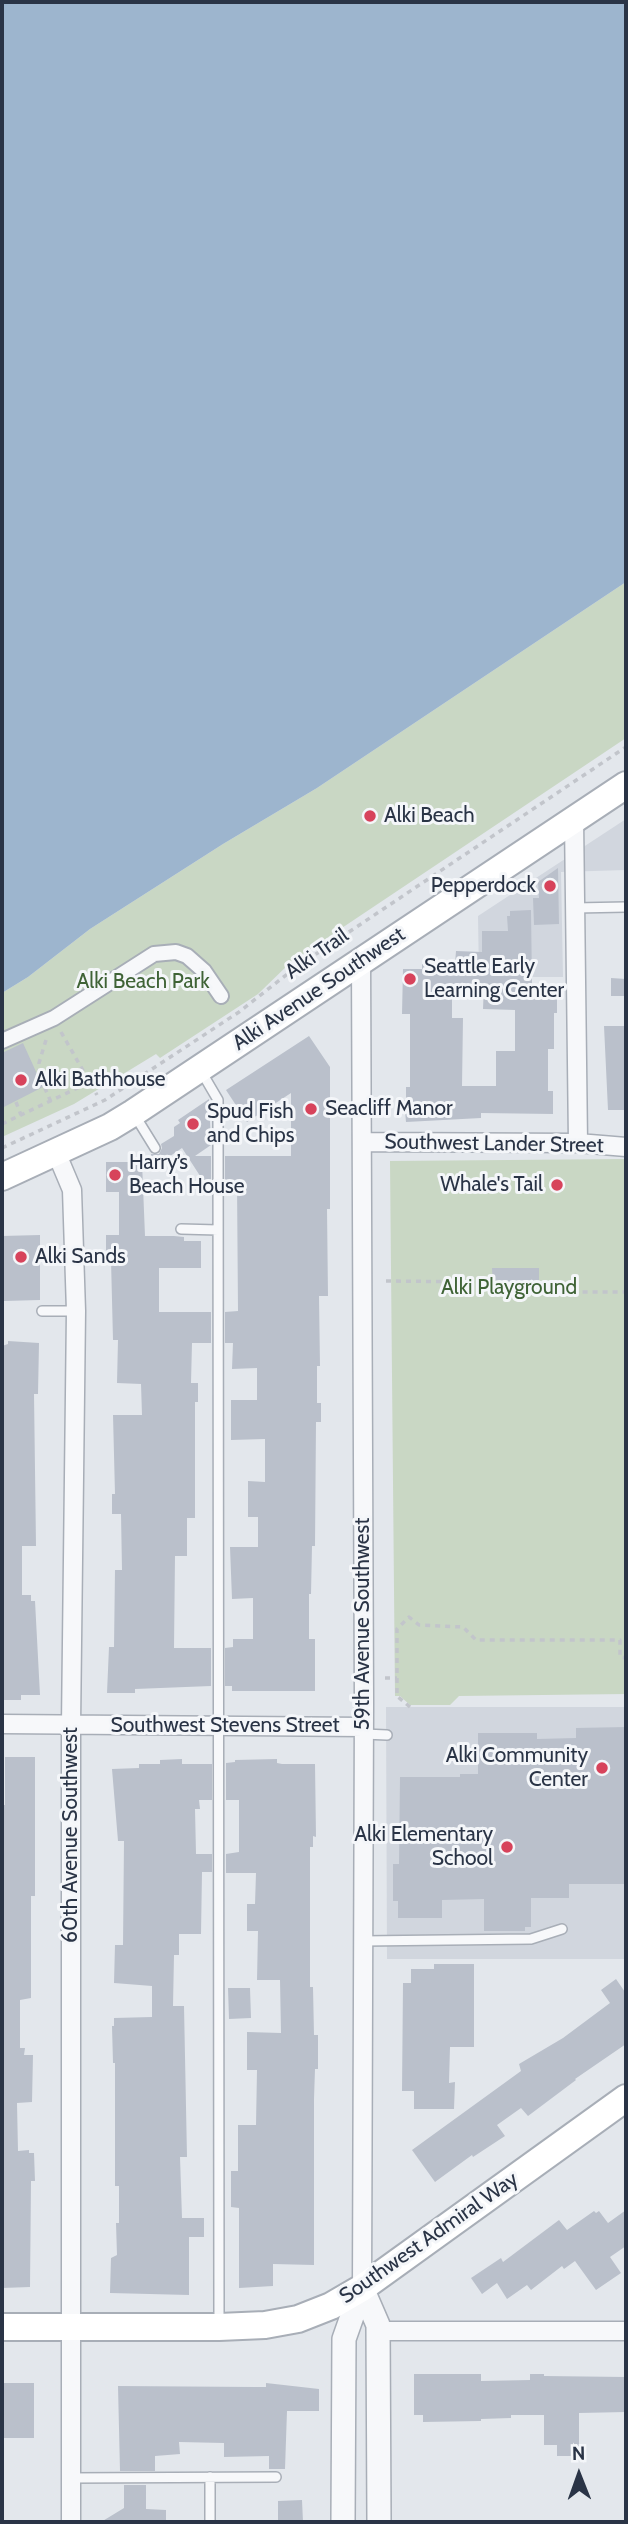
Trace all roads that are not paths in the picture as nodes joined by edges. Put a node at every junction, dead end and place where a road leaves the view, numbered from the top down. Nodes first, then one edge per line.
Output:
1 (626, 785) edge
2 (574, 819) junction
3 (626, 907) edge
4 (575, 908) junction
5 (361, 960) junction
6 (221, 996) dead end
7 (2, 1041) edge
8 (200, 1069) junction
9 (133, 1113) junction
10 (363, 1142) junction
11 (578, 1143) junction
12 (626, 1147) edge
13 (155, 1148) dead end
14 (56, 1152) junction
15 (2, 1177) edge
16 (181, 1229) dead end
17 (218, 1230) junction
18 (205, 1287) dead end
19 (217, 1287) junction
20 (42, 1311) dead end
21 (76, 1311) junction
22 (2, 1724) edge
23 (71, 1725) junction
24 (217, 1726) junction
25 (364, 1731) junction
26 (387, 1735) dead end
27 (562, 1929) dead end
28 (363, 1941) junction
29 (626, 2098) edge
30 (362, 2288) junction
31 (2, 2327) edge
32 (72, 2327) junction
33 (219, 2327) junction
34 (379, 2331) junction
35 (626, 2331) edge
36 (210, 2477) junction
37 (276, 2477) dead end
38 (71, 2478) junction
39 (71, 2522) edge
40 (211, 2522) edge
41 (343, 2522) edge
42 (379, 2522) edge

1 - 2 main road, Alki Avenue Southwest
2 - 4 street
2 - 5 main road, Alki Avenue Southwest
3 - 4 lane
4 - 11 street
5 - 8 main road, Alki Avenue Southwest
5 - 10 street, 59th Avenue Southwest
6 - 7 street
8 - 9 main road, Alki Avenue Southwest
8 - 17 lane
9 - 13 lane
9 - 14 main road, Alki Avenue Southwest
10 - 11 street, Southwest Lander Street
10 - 25 street, 59th Avenue Southwest
11 - 12 street, Southwest Lander Street
14 - 15 main road, Alki Avenue Southwest
14 - 21 street, 60th Avenue Southwest
16 - 17 lane
17 - 19 lane
18 - 19 lane
19 - 24 lane
20 - 21 lane
21 - 23 street, 60th Avenue Southwest
22 - 23 street, Southwest Stevens Street
23 - 24 street, Southwest Stevens Street
23 - 32 street, 60th Avenue Southwest
24 - 25 street, Southwest Stevens Street
24 - 33 lane
25 - 26 lane
25 - 28 street, 59th Avenue Southwest
27 - 28 lane
28 - 30 street, 59th Avenue Southwest
29 - 30 main road, Southwest Admiral Way
30 - 33 main road, Southwest Admiral Way
30 - 34 street, 59th Avenue Southwest
30 - 41 street, 59th Avenue Southwest
31 - 32 main road, Southwest Admiral Way
32 - 33 main road, Southwest Admiral Way
32 - 38 street, 60th Avenue Southwest
34 - 35 street
34 - 42 street, 59th Avenue Southwest
36 - 37 lane
36 - 38 lane
36 - 40 lane
38 - 39 street, 60th Avenue Southwest

